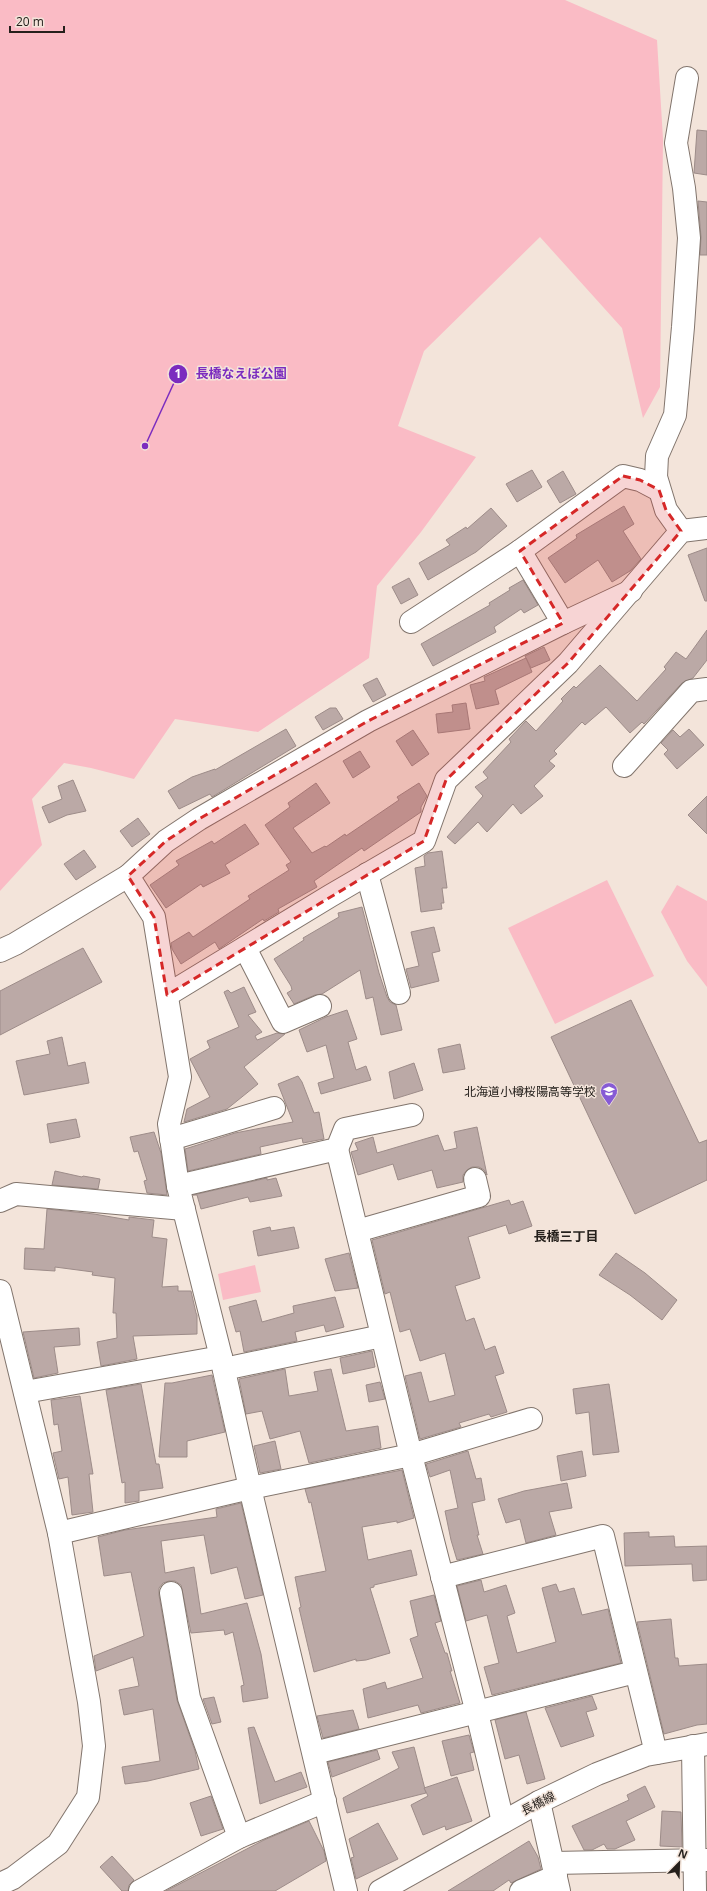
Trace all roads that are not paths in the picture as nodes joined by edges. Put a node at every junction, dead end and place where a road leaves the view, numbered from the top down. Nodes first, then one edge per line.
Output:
1 (687, 78) dead end
2 (659, 490) junction
3 (707, 528) edge
4 (681, 531) junction
5 (520, 551) junction
6 (631, 591) junction
7 (411, 622) dead end
8 (563, 623) junction
9 (707, 689) edge
10 (624, 766) dead end
11 (367, 874) junction
12 (128, 876) junction
13 (245, 948) junction
14 (0, 951) edge
15 (399, 993) dead end
16 (167, 995) junction
17 (320, 1006) dead end
18 (274, 1108) dead end
19 (412, 1115) dead end
20 (171, 1139) junction
21 (337, 1149) junction
22 (475, 1179) dead end
23 (178, 1186) junction
24 (0, 1200) edge
25 (184, 1209) junction
26 (357, 1231) junction
27 (0, 1291) edge
28 (382, 1336) junction
29 (222, 1363) junction
30 (25, 1392) junction
31 (531, 1419) dead end
32 (410, 1455) junction
33 (250, 1488) junction
34 (59, 1533) junction
35 (442, 1577) junction
36 (171, 1593) dead end
37 (636, 1672) junction
38 (477, 1713) junction
39 (700, 1745) edge
40 (314, 1753) junction
41 (656, 1753) junction
42 (325, 1801) junction
43 (539, 1802) junction
44 (503, 1822) junction
45 (239, 1837) junction
46 (700, 1860) edge
47 (556, 1877) edge
48 (0, 1884) edge
49 (140, 1891) edge
50 (346, 1891) edge
51 (380, 1891) edge
52 (520, 1891) edge
53 (695, 1891) edge

1 - 2 street
2 - 4 street
2 - 5 street
3 - 4 street
4 - 6 street
5 - 7 street
5 - 8 street
6 - 8 street
6 - 11 street
8 - 12 street
9 - 10 street
11 - 13 street
11 - 15 street
12 - 14 street
12 - 16 street
13 - 16 street
13 - 17 street
16 - 20 street
18 - 20 street
19 - 21 street
20 - 23 street
21 - 23 street
21 - 26 street
22 - 26 street
23 - 25 street
24 - 25 street
25 - 29 street
26 - 28 street
27 - 30 street
28 - 29 street
28 - 32 street
29 - 30 street
29 - 33 street
30 - 34 street
31 - 32 street
32 - 33 street
32 - 35 street
33 - 34 street
33 - 40 street
34 - 48 street
35 - 37 street
35 - 38 street
36 - 45 street
37 - 38 street
37 - 41 street
38 - 40 street
38 - 44 street
39 - 41 street, 長橋線
39 - 46 street
40 - 42 street
41 - 43 street, 長橋線
42 - 45 street
42 - 50 street
43 - 44 street, 長橋線
43 - 47 street
44 - 51 street, 長橋線
45 - 49 street
46 - 47 street
46 - 53 street
47 - 52 street

